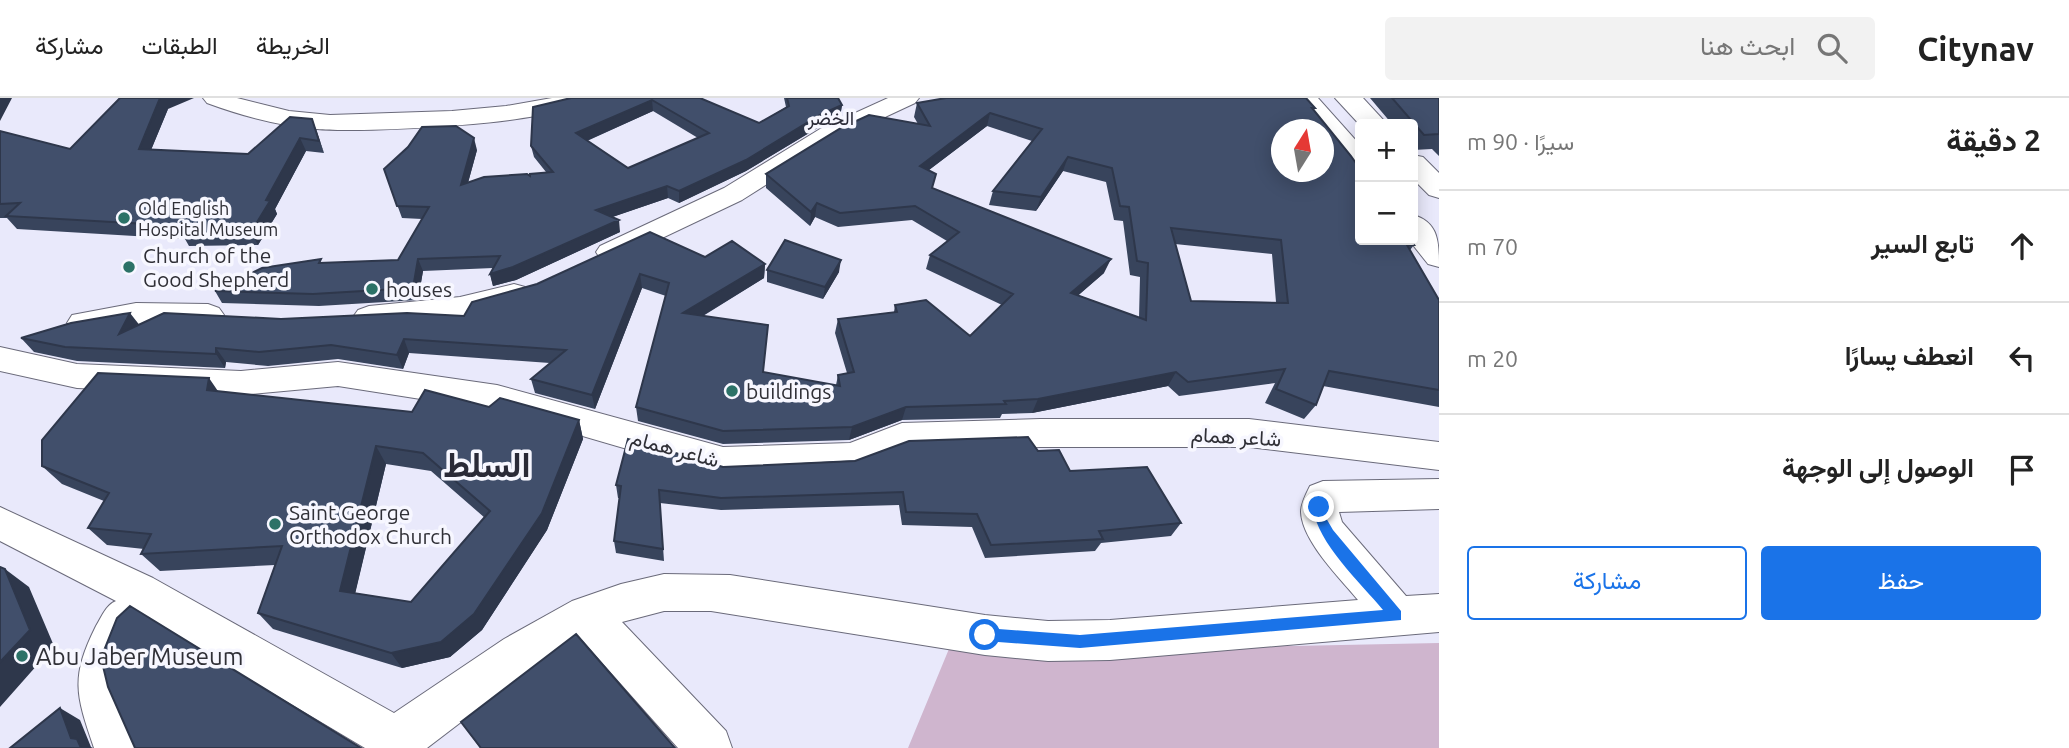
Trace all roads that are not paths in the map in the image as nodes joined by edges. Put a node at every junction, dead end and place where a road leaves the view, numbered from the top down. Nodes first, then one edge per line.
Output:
1 (215, 98) edge
2 (575, 98) edge
3 (907, 98) edge
4 (1304, 98) edge
5 (1348, 98) edge
6 (865, 106) edge
7 (1369, 119) edge
8 (1355, 156) edge
9 (1418, 168) edge
10 (1439, 190) edge
11 (1418, 230) edge
12 (1439, 257) edge
13 (579, 266) edge
14 (541, 284) edge
15 (240, 317) edge
16 (344, 318) edge
17 (0, 349) edge
18 (0, 359) edge
19 (1439, 456) edge
20 (1439, 494) edge
21 (0, 523) edge
22 (138, 592) junction
23 (1439, 613) edge
24 (587, 615) junction
25 (1396, 615) junction
26 (400, 744) edge
27 (117, 748) edge
28 (709, 748) edge

1 - 2 street
3 - 6 street
4 - 8 main road
5 - 7 main road
6 - 13 street
9 - 10 main road
11 - 12 main road
14 - 16 street
15 - 17 street
18 - 19 street, شاعر همام
20 - 25 street
21 - 22 street
22 - 26 street
22 - 27 street
23 - 25 street
24 - 25 street
24 - 26 street
24 - 28 street

